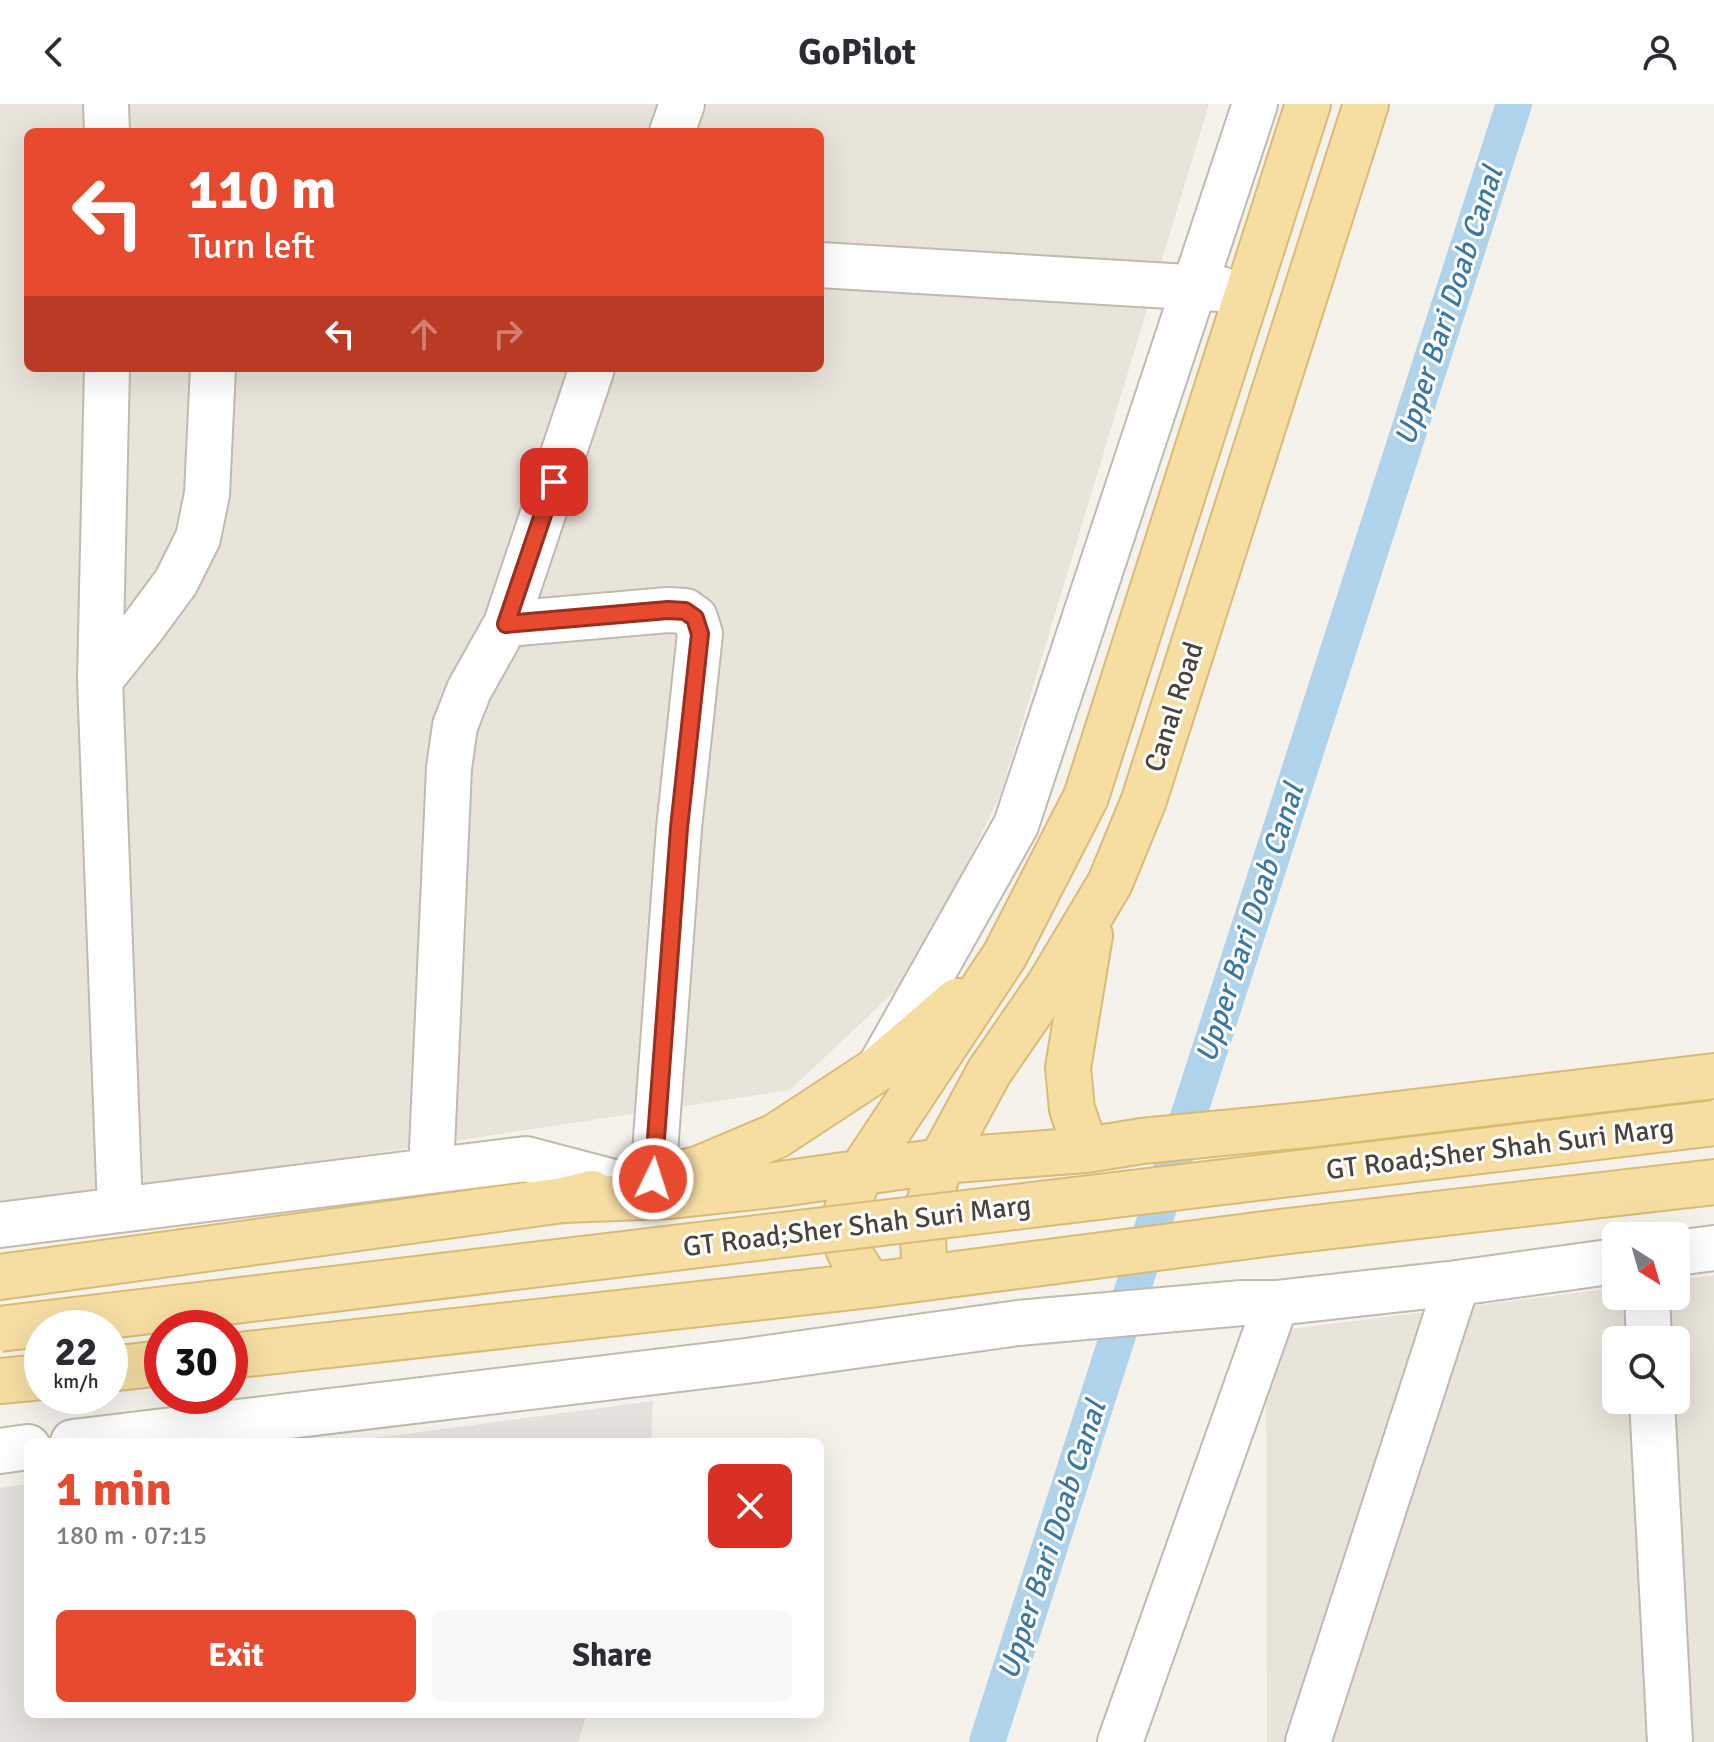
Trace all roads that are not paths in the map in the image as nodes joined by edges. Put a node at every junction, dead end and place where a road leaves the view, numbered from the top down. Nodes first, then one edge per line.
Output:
1 (106, 104) edge
2 (682, 104) edge
3 (1255, 104) edge
4 (1308, 104) edge
5 (1366, 104) edge
6 (107, 128) edge
7 (673, 128) edge
8 (824, 265) edge
9 (1194, 287) junction
10 (1248, 292) junction
11 (107, 372) edge
12 (213, 372) edge
13 (591, 372) edge
14 (506, 624) junction
15 (100, 680) junction
16 (1095, 909) junction
17 (1005, 955) junction
18 (878, 1069) junction
19 (1714, 1076) edge
20 (1714, 1123) edge
21 (1086, 1150) junction
22 (941, 1161) junction
23 (431, 1171) junction
24 (861, 1172) junction
25 (639, 1182) junction
26 (1714, 1182) edge
27 (563, 1200) junction
28 (120, 1210) junction
29 (0, 1225) edge
30 (1714, 1248) edge
31 (1690, 1251) edge
32 (1602, 1263) edge
33 (0, 1277) edge
34 (925, 1278) junction
35 (1457, 1283) junction
36 (871, 1285) junction
37 (1259, 1303) junction
38 (0, 1329) edge
39 (248, 1354) edge
40 (24, 1379) edge
41 (0, 1381) edge
42 (1653, 1414) edge
43 (106, 1438) edge
44 (24, 1448) edge
45 (0, 1451) edge
46 (1120, 1742) edge
47 (1308, 1742) edge
48 (1670, 1742) edge

1 - 6 street
2 - 7 street
3 - 9 street
4 - 10 main road, Canal Road
5 - 16 main road, Canal Road
8 - 9 street
9 - 10 street
9 - 18 street
10 - 17 main road, Canal Road
11 - 15 street
12 - 15 street
13 - 14 street
14 - 23 street
14 - 25 street
15 - 28 street
16 - 21 main road
16 - 22 main road, Canal Road
17 - 18 main road
17 - 24 main road
18 - 25 main road
19 - 21 main road
20 - 38 main road, GT Road;Sher Shah Suri Marg, bridge
21 - 22 main road
22 - 24 main road
22 - 34 main road, Canal Road
23 - 25 street
23 - 28 street
24 - 27 main road
24 - 36 main road
25 - 27 main road
26 - 34 main road, GT Road;Sher Shah Suri Marg
27 - 33 main road
28 - 29 street
30 - 31 street
32 - 35 street
34 - 36 main road, GT Road;Sher Shah Suri Marg
35 - 37 street
35 - 47 street
36 - 39 main road, GT Road;Sher Shah Suri Marg
37 - 43 street
37 - 46 street
40 - 41 main road
42 - 48 street
44 - 45 street

